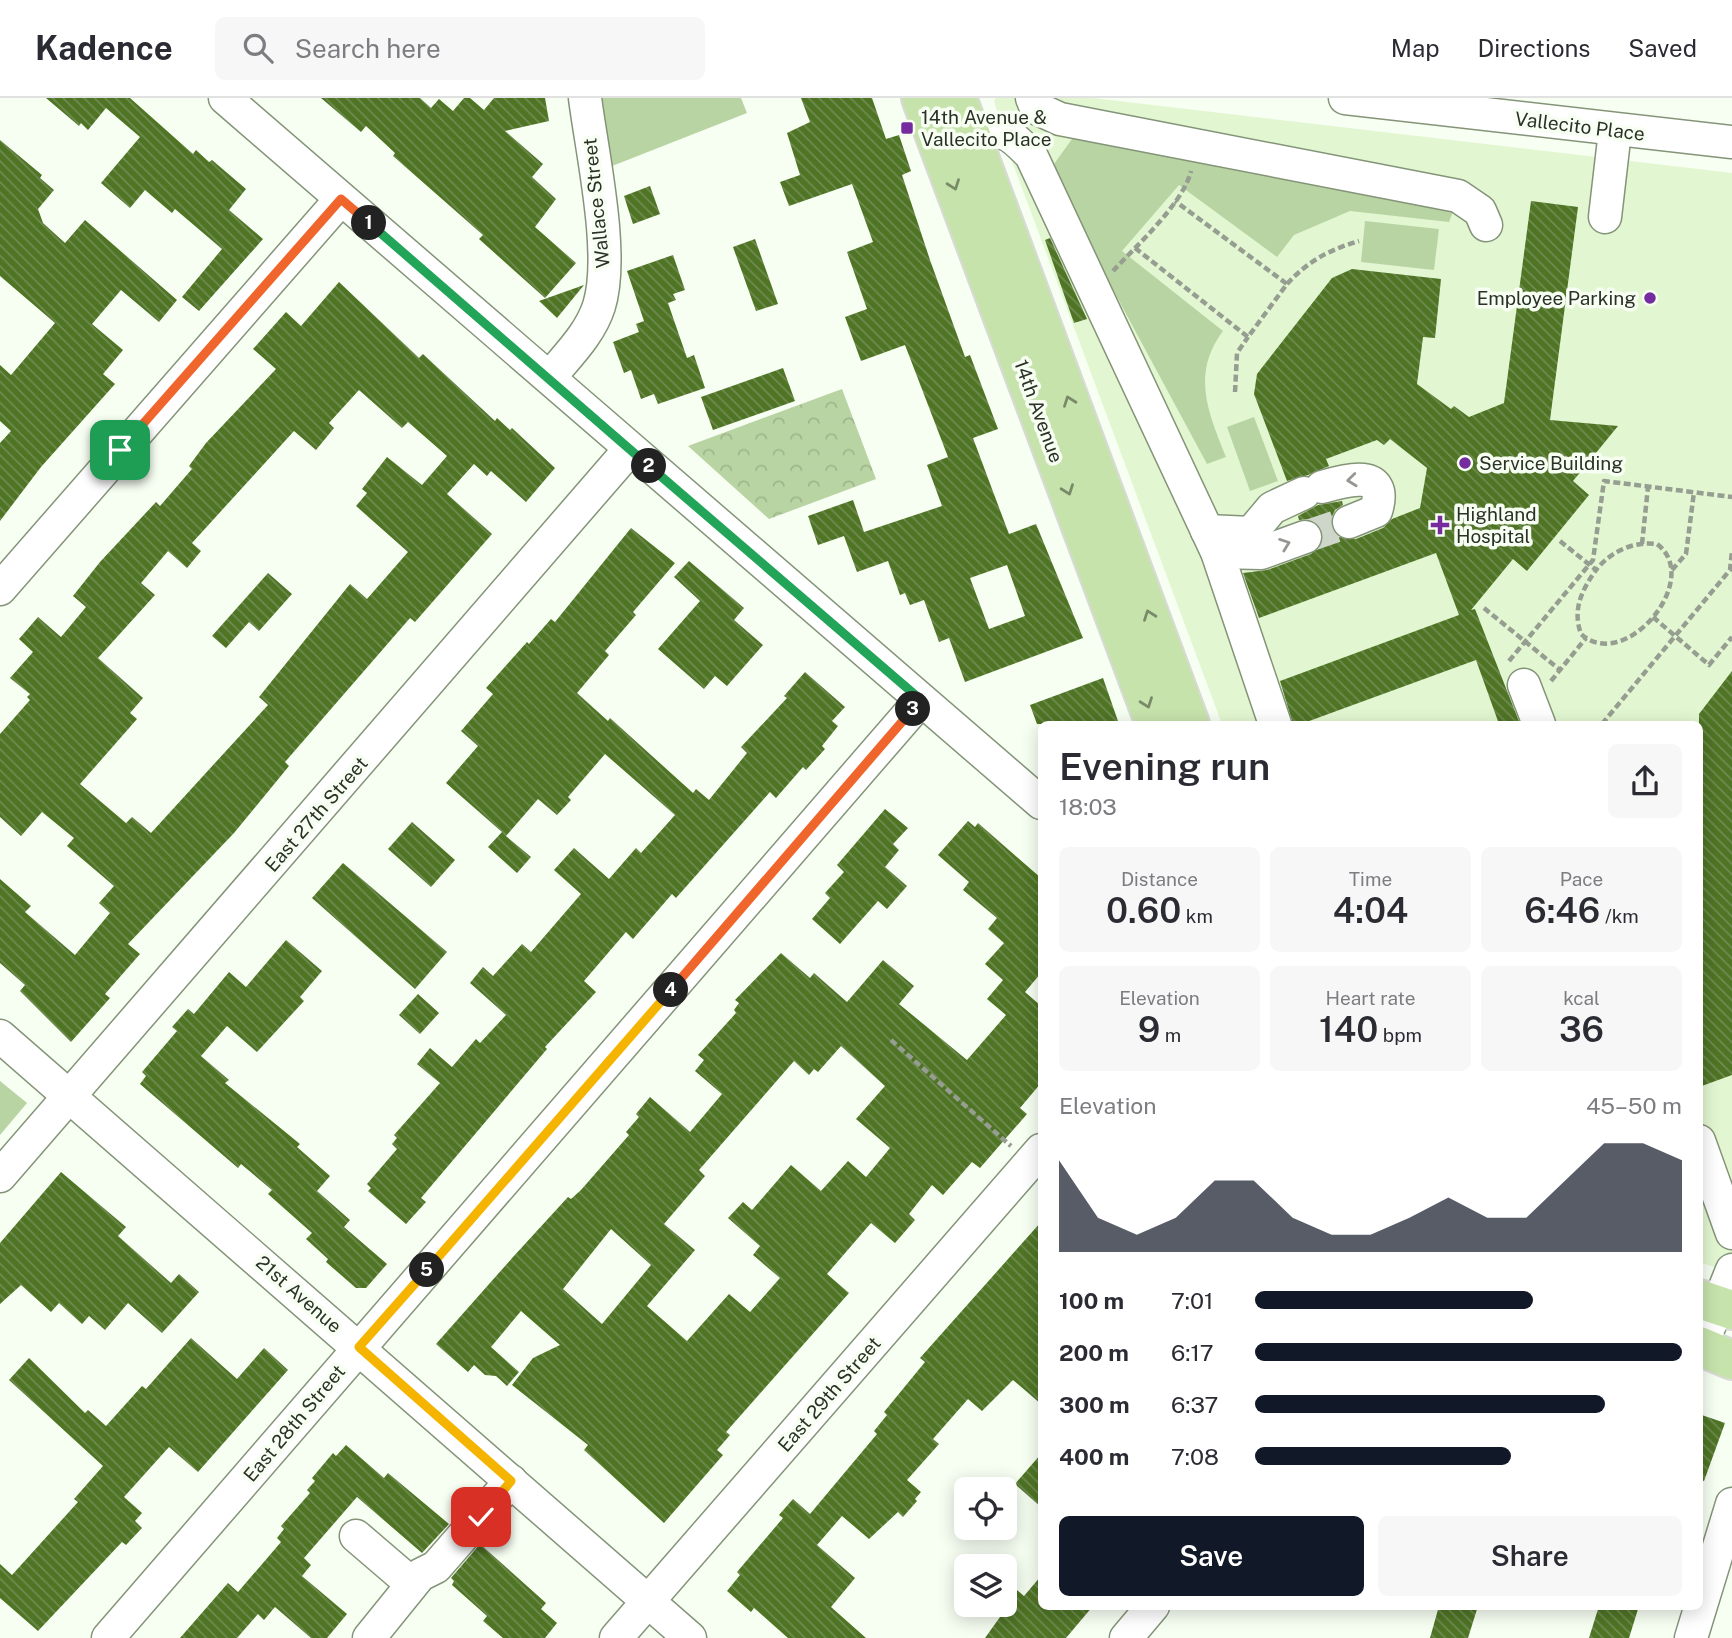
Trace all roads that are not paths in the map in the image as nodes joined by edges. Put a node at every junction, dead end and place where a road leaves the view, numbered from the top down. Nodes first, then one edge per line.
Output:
1 (225, 98) edge
2 (584, 98) edge
3 (922, 98) edge
4 (957, 98) edge
5 (1032, 98) edge
6 (1345, 98) edge
7 (1442, 103) edge
8 (1615, 131) junction
9 (971, 138) junction
10 (1732, 142) edge
11 (341, 199) junction
12 (1605, 217) dead end
13 (1486, 225) dead end
14 (550, 376) junction
15 (630, 449) junction
16 (1349, 522) tunnel mouth
17 (1305, 537) tunnel mouth
18 (1212, 541) junction
19 (0, 589) edge
20 (1513, 678) road end
21 (921, 700) junction
22 (1155, 721) edge
23 (1189, 721) edge
24 (1274, 721) edge
25 (1537, 721) edge
26 (1038, 800) edge
27 (0, 1037) edge
28 (68, 1096) junction
29 (1703, 1151) edge
30 (1038, 1153) edge
31 (0, 1176) edge
32 (1732, 1233) edge
33 (1721, 1296) edge
34 (359, 1347) junction
35 (1711, 1351) edge
36 (511, 1481) junction
37 (1732, 1504) edge
38 (356, 1536) dead end
39 (412, 1584) junction
40 (1703, 1599) edge
41 (648, 1602) junction
42 (1150, 1610) edge
43 (1700, 1610) edge
44 (108, 1638) edge
45 (369, 1638) edge
46 (616, 1638) edge
47 (690, 1638) edge
48 (1126, 1638) edge
49 (1691, 1638) edge

1 - 11 street
2 - 14 street, Wallace Street
3 -> 22 main road, 14th Avenue
4 - 9 main road, 14th Avenue
5 - 13 street
6 - 7 street, Vallecito Place
7 - 8 street, Vallecito Place
8 - 10 street, Vallecito Place
8 - 12 street
9 - 18 street
23 -> 9 main road, 14th Avenue
11 - 14 street
11 - 19 street
14 - 15 street
15 - 21 street
15 - 28 street, East 27th Street
16 -> 18 street
18 -> 17 street
18 - 24 street
20 - 25 street
21 - 26 street
21 - 34 street, East 28th Street
27 - 28 street, 21st Avenue
28 - 31 street, East 27th Street
28 - 34 street, 21st Avenue
29 - 32 street
30 - 41 street, East 29th Street
33 - 35 street
34 - 36 street, 21st Avenue
34 - 44 street, East 28th Street
36 - 39 street
36 - 41 street, 21st Avenue
37 - 40 street
38 - 39 street
39 - 45 street
41 - 46 street, East 29th Street
41 - 47 street, 21st Avenue
42 - 48 street
43 - 49 street

